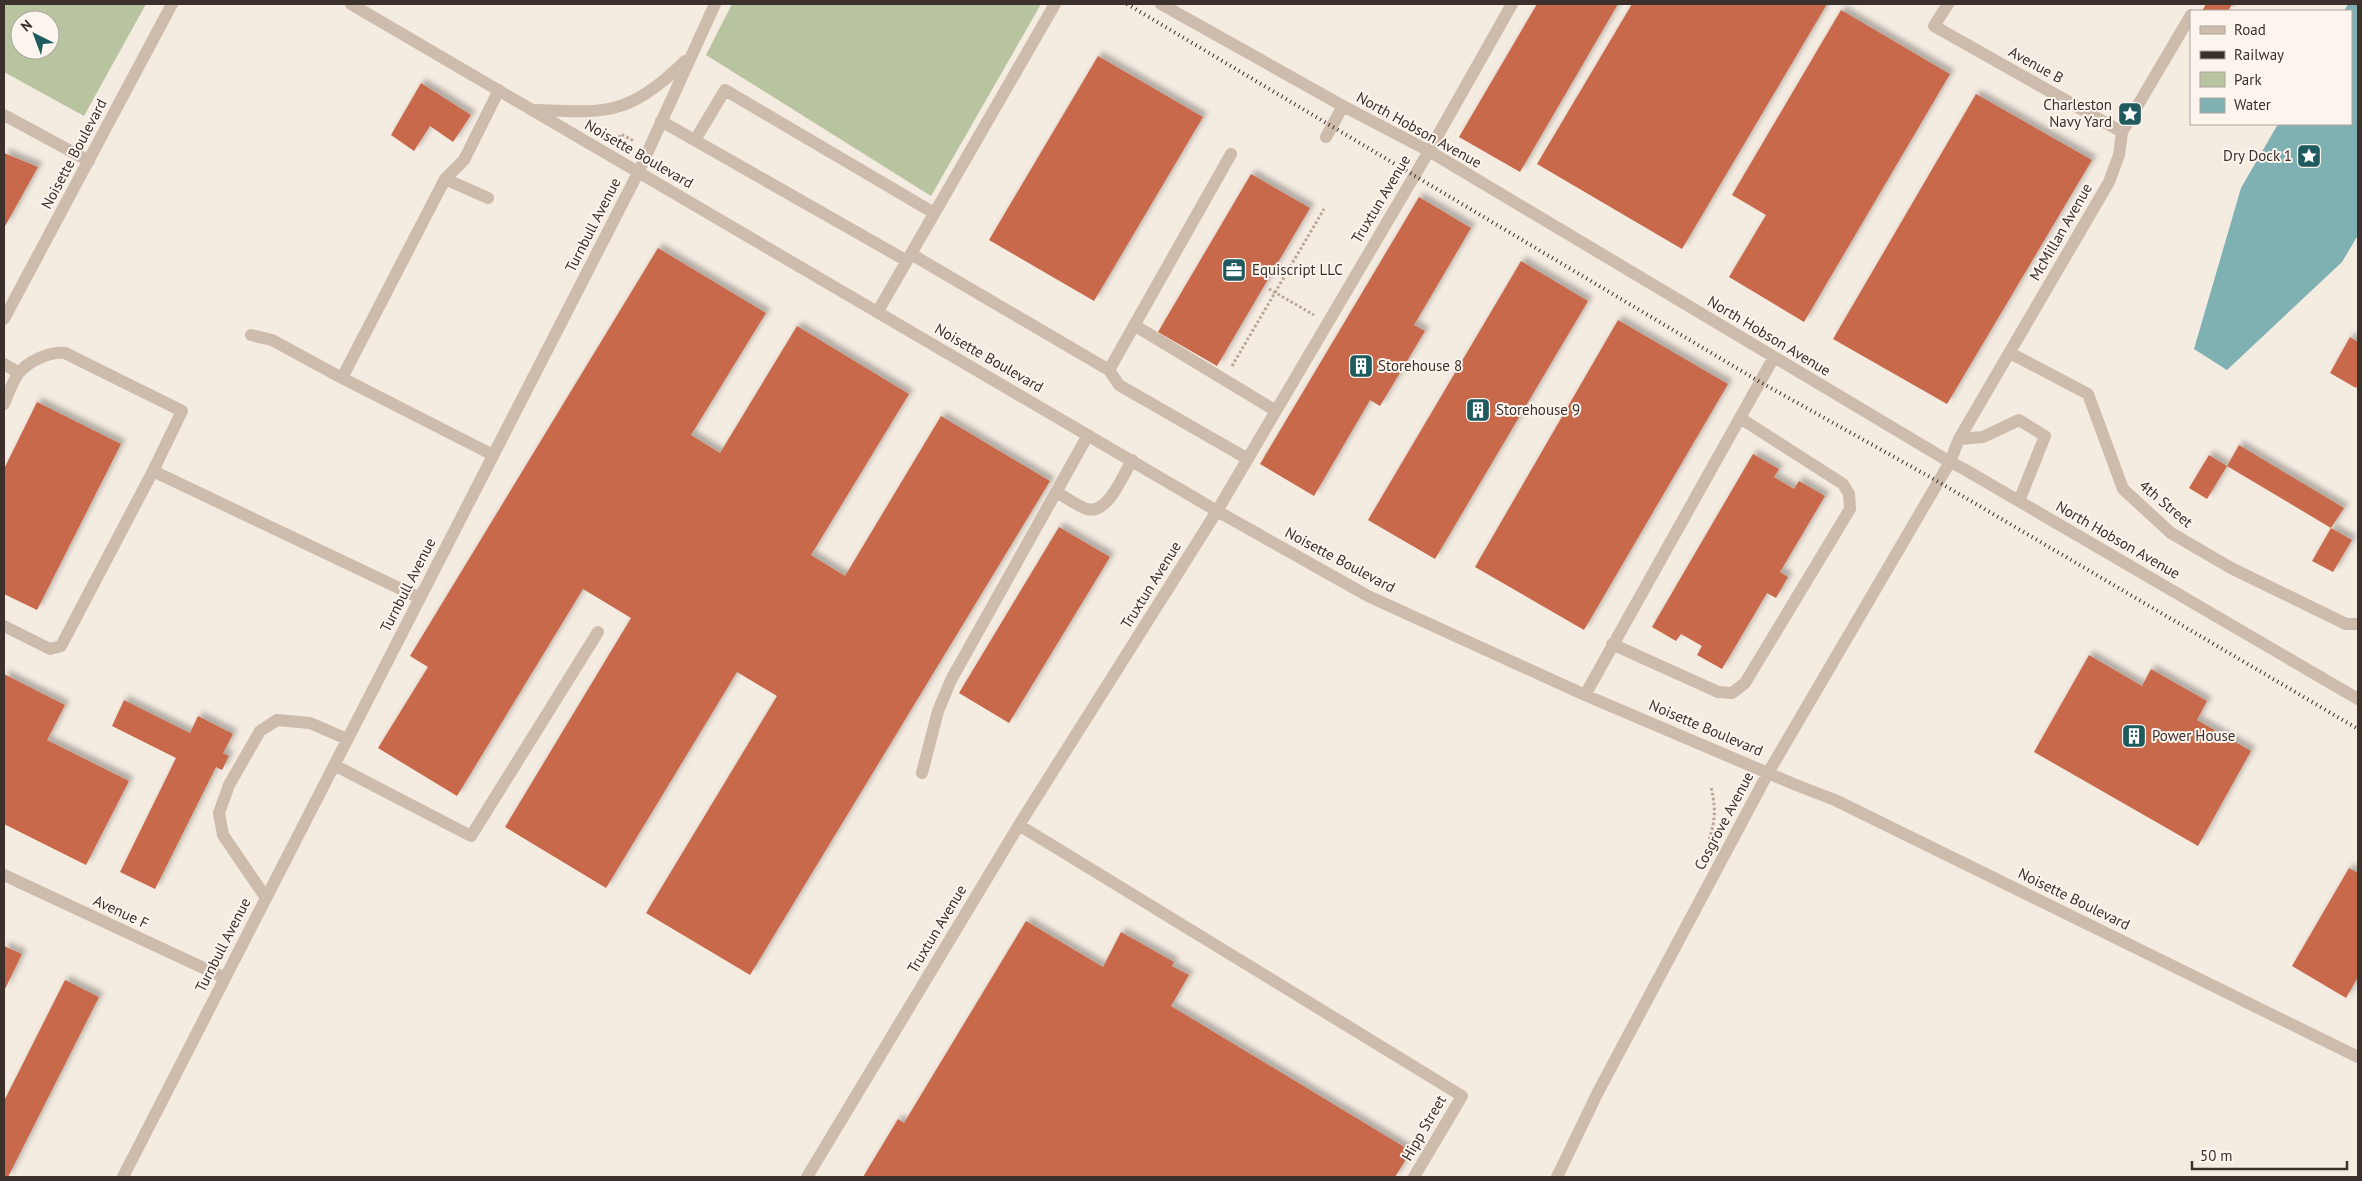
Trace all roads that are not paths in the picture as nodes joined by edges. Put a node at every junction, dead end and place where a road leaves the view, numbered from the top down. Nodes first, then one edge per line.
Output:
1 (172, 4) edge
2 (351, 4) edge
3 (715, 4) edge
4 (1055, 4) edge
5 (1161, 4) edge
6 (1512, 4) edge
7 (1948, 4) edge
8 (2190, 17) edge
9 (692, 54) junction
10 (499, 90) junction
11 (1343, 106) junction
12 (533, 110) junction
13 (4, 115) edge
14 (662, 121) junction
15 (2122, 132) junction
16 (1326, 137) dead end
17 (695, 140) junction
18 (1428, 151) junction
19 (1231, 154) dead end
20 (89, 162) junction
21 (638, 172) junction
22 (445, 179) junction
23 (488, 198) dead end
24 (934, 213) junction
25 (909, 258) junction
26 (878, 311) junction
27 (4, 319) edge
28 (1134, 325) junction
29 (251, 335) dead end
30 (2010, 353) junction
31 (1774, 357) junction
32 (4, 364) edge
33 (1109, 370) junction
34 (19, 373) junction
35 (342, 378) junction
36 (4, 404) edge
37 (1276, 411) junction
38 (1740, 418) junction
39 (1088, 435) junction
40 (1959, 439) junction
41 (493, 454) junction
42 (1248, 459) junction
43 (1132, 460) junction
44 (1950, 462) junction
45 (153, 471) junction
46 (1056, 492) junction
47 (2019, 501) junction
48 (1217, 511) junction
49 (420, 598) junction
50 (2358, 624) edge
51 (4, 626) edge
52 (598, 632) dead end
53 (1612, 644) junction
54 (1585, 695) junction
55 (2358, 699) edge
56 (348, 739) junction
57 (334, 765) junction
58 (922, 773) dead end
59 (1768, 773) junction
60 (1019, 825) junction
61 (4, 875) edge
62 (266, 898) junction
63 (225, 978) junction
64 (2358, 1057) edge
65 (122, 1177) edge
66 (806, 1177) edge
67 (1414, 1177) edge
68 (1558, 1177) edge

1 - 20 street, Noisette Boulevard
2 - 10 street, Noisette Boulevard
3 - 9 street, Turnbull Avenue
4 - 24 street
5 - 11 street, North Hobson Avenue
6 - 18 street, Truxtun Avenue
7 - 15 street, Avenue B
8 - 15 street, McMillan Avenue
9 - 12 street
9 - 14 street, Turnbull Avenue
10 - 12 street, Noisette Boulevard
10 - 22 street
11 - 16 street
11 - 18 street, North Hobson Avenue
12 - 21 street, Noisette Boulevard
13 - 20 street
14 - 17 street
14 - 21 street, Turnbull Avenue
15 - 30 street, McMillan Avenue
17 - 24 street
17 - 25 street
18 - 31 street, North Hobson Avenue
18 - 37 street, Truxtun Avenue
19 - 28 street
20 - 27 street, Noisette Boulevard
21 - 26 street, Noisette Boulevard
21 - 41 street, Turnbull Avenue
22 - 23 street
22 - 35 street
24 - 25 street
25 - 26 street
25 - 33 street
26 - 39 street, Noisette Boulevard
28 - 33 street
28 - 37 street
29 - 35 street
30 - 40 street, McMillan Avenue
30 - 50 street, 4th Street
31 - 38 street
31 - 44 street, North Hobson Avenue
32 - 34 street
33 - 42 street
34 - 36 street
34 - 45 street
35 - 41 street
37 - 42 street, Truxtun Avenue
38 - 53 street
38 - 53 street
39 - 43 street, Noisette Boulevard
39 - 46 street
40 - 44 street, McMillan Avenue
40 - 47 street
41 - 49 street, Turnbull Avenue
42 - 48 street, Truxtun Avenue
43 - 46 street
43 - 48 street, Noisette Boulevard
44 - 47 street, North Hobson Avenue
44 - 59 street, Cosgrove Avenue
45 - 49 street
45 - 51 street
46 - 58 street
47 - 55 street, North Hobson Avenue
48 - 54 street, Noisette Boulevard
48 - 60 street, Truxtun Avenue
49 - 56 street, Turnbull Avenue
52 - 57 street
53 - 54 street
54 - 59 street, Noisette Boulevard
56 - 57 street, Turnbull Avenue
56 - 62 street
57 - 62 street, Turnbull Avenue
59 - 64 street, Noisette Boulevard
59 - 68 street, Cosgrove Avenue
60 - 66 street, Truxtun Avenue
60 - 67 street, Hipp Street
61 - 63 street, Avenue F
62 - 63 street, Turnbull Avenue
63 - 65 street, Turnbull Avenue

